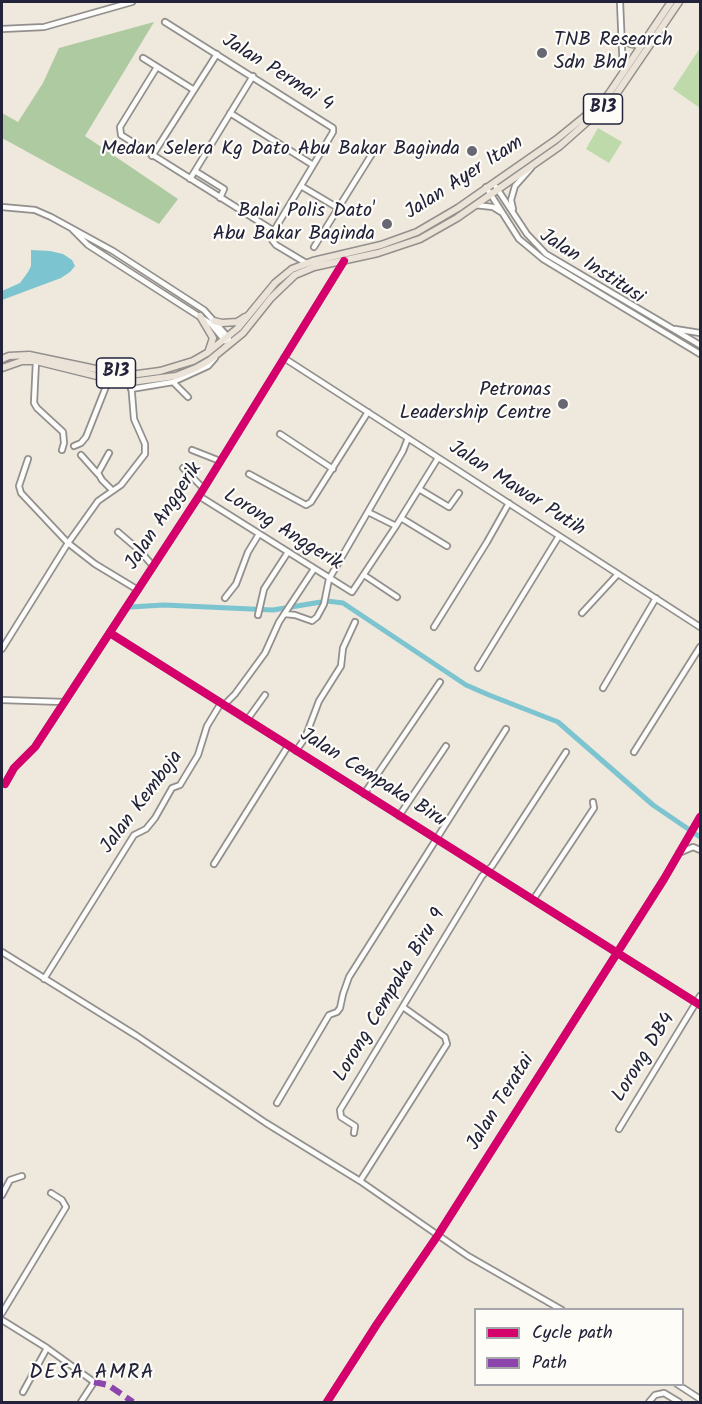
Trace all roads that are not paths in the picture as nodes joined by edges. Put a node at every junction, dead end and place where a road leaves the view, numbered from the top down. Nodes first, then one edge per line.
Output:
1 (132, 2) edge
2 (620, 2) edge
3 (671, 2) edge
4 (679, 2) edge
5 (165, 22) dead end
6 (2, 29) edge
7 (622, 39) junction
8 (641, 46) junction
9 (217, 54) junction
10 (143, 58) dead end
11 (157, 67) junction
12 (623, 75) junction
13 (253, 76) junction
14 (194, 90) junction
15 (230, 113) junction
16 (375, 149) dead end
17 (152, 156) junction
18 (537, 162) junction
19 (314, 165) junction
20 (195, 171) junction
21 (190, 179) junction
22 (493, 182) junction
23 (301, 186) junction
24 (486, 187) junction
25 (497, 189) junction
26 (490, 194) junction
27 (220, 198) junction
28 (474, 206) junction
29 (2, 207) edge
30 (338, 208) junction
31 (503, 213) junction
32 (513, 213) junction
33 (68, 227) junction
34 (274, 231) junction
35 (314, 247) dead end
36 (291, 256) junction
37 (129, 260) junction
38 (344, 261) junction
39 (306, 263) junction
40 (125, 268) junction
41 (292, 268) junction
42 (250, 314) junction
43 (200, 316) junction
44 (214, 321) junction
45 (672, 328) junction
46 (700, 333) edge
47 (227, 340) junction
48 (700, 345) edge
49 (221, 352) junction
50 (207, 353) junction
51 (700, 354) edge
52 (284, 358) junction
53 (2, 359) edge
54 (36, 362) junction
55 (2, 368) edge
56 (109, 379) junction
57 (173, 382) junction
58 (131, 386) junction
59 (188, 397) dead end
60 (368, 412) junction
61 (280, 434) dead end
62 (408, 438) junction
63 (74, 446) dead end
64 (62, 450) dead end
65 (192, 450) dead end
66 (109, 453) dead end
67 (81, 455) dead end
68 (438, 458) junction
69 (28, 459) dead end
70 (220, 461) junction
71 (183, 468) dead end
72 (333, 469) junction
73 (249, 474) dead end
74 (99, 476) junction
75 (203, 488) junction
76 (419, 489) junction
77 (112, 490) junction
78 (459, 493) dead end
79 (199, 496) junction
80 (509, 503) junction
81 (368, 512) junction
82 (401, 518) junction
83 (396, 526) junction
84 (118, 532) dead end
85 (259, 534) junction
86 (559, 536) junction
87 (68, 543) junction
88 (447, 546) dead end
89 (288, 552) junction
90 (153, 566) junction
91 (314, 569) junction
92 (618, 574) junction
93 (364, 575) junction
94 (329, 579) junction
95 (138, 590) junction
96 (397, 597) dead end
97 (225, 598) dead end
98 (656, 598) junction
99 (258, 612) dead end
100 (582, 613) dead end
101 (285, 614) junction
102 (355, 622) dead end
103 (434, 627) dead end
104 (700, 627) edge
105 (110, 633) junction
106 (700, 646) edge
107 (2, 649) edge
108 (478, 668) dead end
109 (440, 682) dead end
110 (603, 688) dead end
111 (265, 695) dead end
112 (2, 700) edge
113 (64, 702) junction
114 (222, 704) junction
115 (247, 720) junction
116 (506, 729) dead end
117 (288, 746) junction
118 (446, 746) dead end
119 (296, 751) junction
120 (566, 752) dead end
121 (634, 752) dead end
122 (5, 784) dead end
123 (364, 794) junction
124 (593, 802) dead end
125 (399, 816) junction
126 (700, 817) edge
127 (436, 839) junction
128 (700, 850) edge
129 (679, 853) junction
130 (214, 864) dead end
131 (487, 871) junction
132 (533, 900) junction
133 (2, 952) edge
134 (616, 952) junction
135 (44, 979) junction
136 (700, 996) edge
137 (699, 1004) edge
138 (403, 1007) junction
139 (277, 1103) dead end
140 (619, 1129) dead end
141 (354, 1133) dead end
142 (22, 1176) dead end
143 (360, 1181) junction
144 (51, 1193) dead end
145 (2, 1195) edge
146 (438, 1235) junction
147 (559, 1308) edge
148 (2, 1313) edge
149 (2, 1320) edge
150 (47, 1348) junction
151 (681, 1386) edge
152 (23, 1392) dead end
153 (700, 1399) edge
154 (81, 1402) edge
155 (327, 1402) edge
156 (649, 1402) edge
157 (679, 1402) edge

1 - 6 street
2 - 7 street
3 - 8 main road, Jalan Ayer Itam / B13
4 - 18 main road, Jalan Ayer Itam / B13
5 - 9 street, Jalan Permai 4
7 - 8 street
7 - 12 street
8 - 12 main road, Jalan Ayer Itam / B13
9 - 13 street, Jalan Permai 4
9 - 14 street
10 - 11 street
11 - 14 street
11 - 17 street
12 - 22 main road, Jalan Ayer Itam / B13
13 - 15 street
13 - 19 street, Jalan Permai 4
14 - 17 street
15 - 19 street
15 - 20 street
16 - 30 street
17 - 21 street
18 - 25 main road, Jalan Ayer Itam / B13
18 - 32 street
19 - 23 street, Jalan Permai 4
20 - 21 street
20 - 27 street
21 - 27 street
22 - 24 main road, Jalan Ayer Itam / B13
22 - 25 street, Jalan Institusi
23 - 30 street
23 - 34 street, Jalan Permai 4
24 - 26 street, Jalan Institusi
24 - 39 main road, Jalan Ayer Itam / B13
25 - 26 main road, Jalan Ayer Itam / B13
25 - 32 street, Jalan Institusi
26 - 28 main road, Jalan Ayer Itam / B13
26 - 31 street, Jalan Institusi
27 - 34 street
28 - 31 street
28 - 38 main road, Jalan Ayer Itam / B13
29 - 33 street
30 - 35 street
31 - 51 street, Jalan Institusi
32 - 45 street, Jalan Institusi
33 - 37 street
33 - 40 street
34 - 36 street
36 - 39 street
36 - 41 street
37 - 40 street
37 - 44 street
38 - 47 main road, Jalan Ayer Itam / B13
38 - 52 street, Jalan Anggerik
39 - 41 main road, Jalan Ayer Itam / B13
40 - 43 street
41 - 42 main road, Jalan Ayer Itam / B13
42 - 44 main road
42 - 47 main road, Jalan Ayer Itam / B13
43 - 47 street
43 - 50 main road
44 - 47 street
45 - 46 street
45 - 48 street, Jalan Institusi
47 - 49 main road, B13
47 - 50 main road, Jalan Ayer Itam / B13
49 - 57 street
49 - 58 main road, B13
50 - 53 main road, Jalan Ayer Itam / B13
52 - 60 street, Jalan Mawar Putih
52 - 70 street, Jalan Anggerik
54 - 55 main road, B13
54 - 56 main road, B13
54 - 64 street
56 - 58 main road, B13
56 - 63 street
57 - 58 street
57 - 59 street
58 - 77 street
60 - 62 street, Jalan Mawar Putih
60 - 72 street
61 - 72 street
62 - 68 street, Jalan Mawar Putih
62 - 81 street
65 - 70 street
66 - 74 street
67 - 74 street
68 - 76 street
68 - 80 street, Jalan Mawar Putih
69 - 87 street
70 - 75 street, Jalan Anggerik
71 - 75 street
72 - 73 street
74 - 77 street
75 - 79 street, Jalan Anggerik
76 - 78 street
76 - 82 street
77 - 87 street
79 - 85 street, Lorong Anggerik
79 - 90 street, Jalan Anggerik
80 - 86 street, Jalan Mawar Putih
80 - 103 street
81 - 83 street
81 - 94 street
82 - 83 street
82 - 88 street
83 - 93 street
84 - 90 street
85 - 89 street, Lorong Anggerik
85 - 97 street
86 - 92 street, Jalan Mawar Putih
86 - 108 street
87 - 95 street
87 - 107 street
89 - 91 street, Lorong Anggerik
89 - 99 street
90 - 95 street, Jalan Anggerik
91 - 94 street, Lorong Anggerik
91 - 101 street, Jalan Kemboja
92 - 98 street, Jalan Mawar Putih
92 - 100 street
93 - 94 street, Lorong Anggerik
93 - 96 street
94 - 101 street
95 - 105 street, Jalan Anggerik
98 - 104 street, Jalan Mawar Putih
98 - 110 street
101 - 114 street, Jalan Kemboja
102 - 119 street
105 - 113 street, Jalan Anggerik
105 - 114 street, Jalan Cempaka Biru
106 - 121 street
109 - 123 street
111 - 115 street
112 - 113 street
113 - 122 street, Jalan Anggerik
114 - 115 street, Jalan Cempaka Biru
114 - 135 street, Jalan Kemboja
115 - 117 street, Jalan Cempaka Biru
116 - 127 street
117 - 119 street, Jalan Cempaka Biru
117 - 130 street
118 - 125 street
119 - 123 street, Jalan Cempaka Biru
120 - 131 street, Lorong Cempaka Biru 9
123 - 125 street, Jalan Cempaka Biru
124 - 132 street
125 - 127 street, Jalan Cempaka Biru
126 - 129 street, Jalan Teratai
127 - 131 street, Jalan Cempaka Biru
127 - 139 street
128 - 129 street
129 - 134 street, Jalan Teratai
131 - 132 street, Jalan Cempaka Biru
131 - 138 street, Lorong Cempaka Biru 9
132 - 134 street, Jalan Cempaka Biru
133 - 135 street
134 - 137 street, Jalan Cempaka Biru
134 - 146 street, Jalan Teratai
135 - 143 street
136 - 137 street, Lorong DB4
137 - 140 street, Lorong DB4
138 - 141 street, Lorong Cempaka Biru 9
138 - 143 street
142 - 145 street
143 - 146 street
144 - 148 street
146 - 147 street
146 - 155 street, Jalan Teratai
149 - 150 street
150 - 152 street
150 - 154 street
151 - 153 street
156 - 157 street

